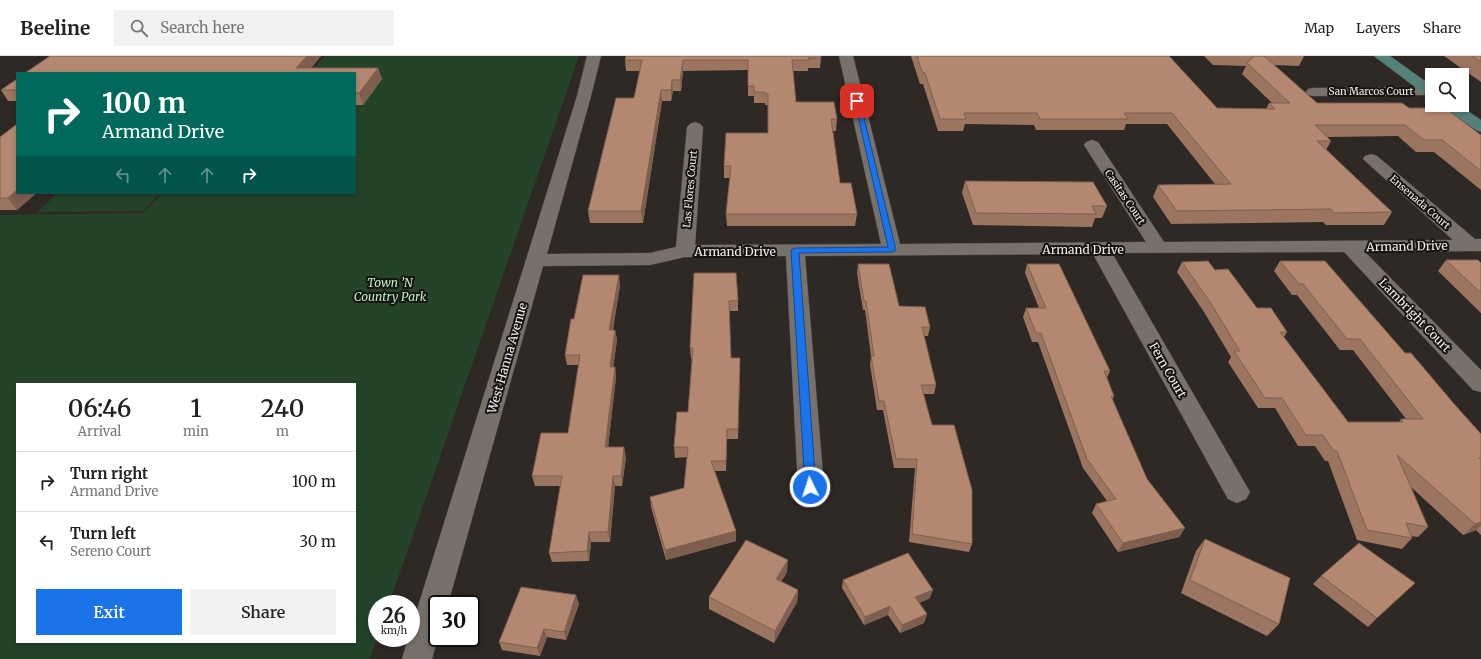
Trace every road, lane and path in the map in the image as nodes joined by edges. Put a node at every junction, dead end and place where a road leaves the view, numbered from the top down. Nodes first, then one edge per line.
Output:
1 (594, 56) edge
2 (846, 56) edge
3 (1381, 56) edge
4 (1425, 88) edge
5 (1313, 92) dead end
6 (1425, 92) edge
7 (1459, 112) edge
8 (695, 127) dead end
9 (1481, 127) edge
10 (1092, 145) dead end
11 (1371, 159) dead end
12 (1476, 245) edge
13 (1350, 247) junction
14 (1099, 248) junction
15 (1160, 248) junction
16 (795, 250) junction
17 (892, 250) junction
18 (685, 251) junction
19 (538, 252) junction
20 (1481, 384) edge
21 (810, 487) dead end
22 (1237, 492) dead end
23 (417, 659) edge

1 - 19 street, West Hanna Avenue
2 - 17 street
3 - 4 street
5 - 6 street, San Marcos Court
7 - 9 street
8 - 18 street, Las Flores Court
10 - 15 street, Casitas Court
11 - 12 street, Ensenada Court
12 - 13 street, Armand Drive
13 - 15 street, Armand Drive
13 - 20 street, Lambright Court
14 - 15 street, Armand Drive
14 - 17 street, Armand Drive
14 - 22 street, Fern Court
16 - 17 street, Armand Drive
16 - 18 street, Armand Drive
16 - 21 street
18 - 19 street, Armand Drive
19 - 23 street, West Hanna Avenue

